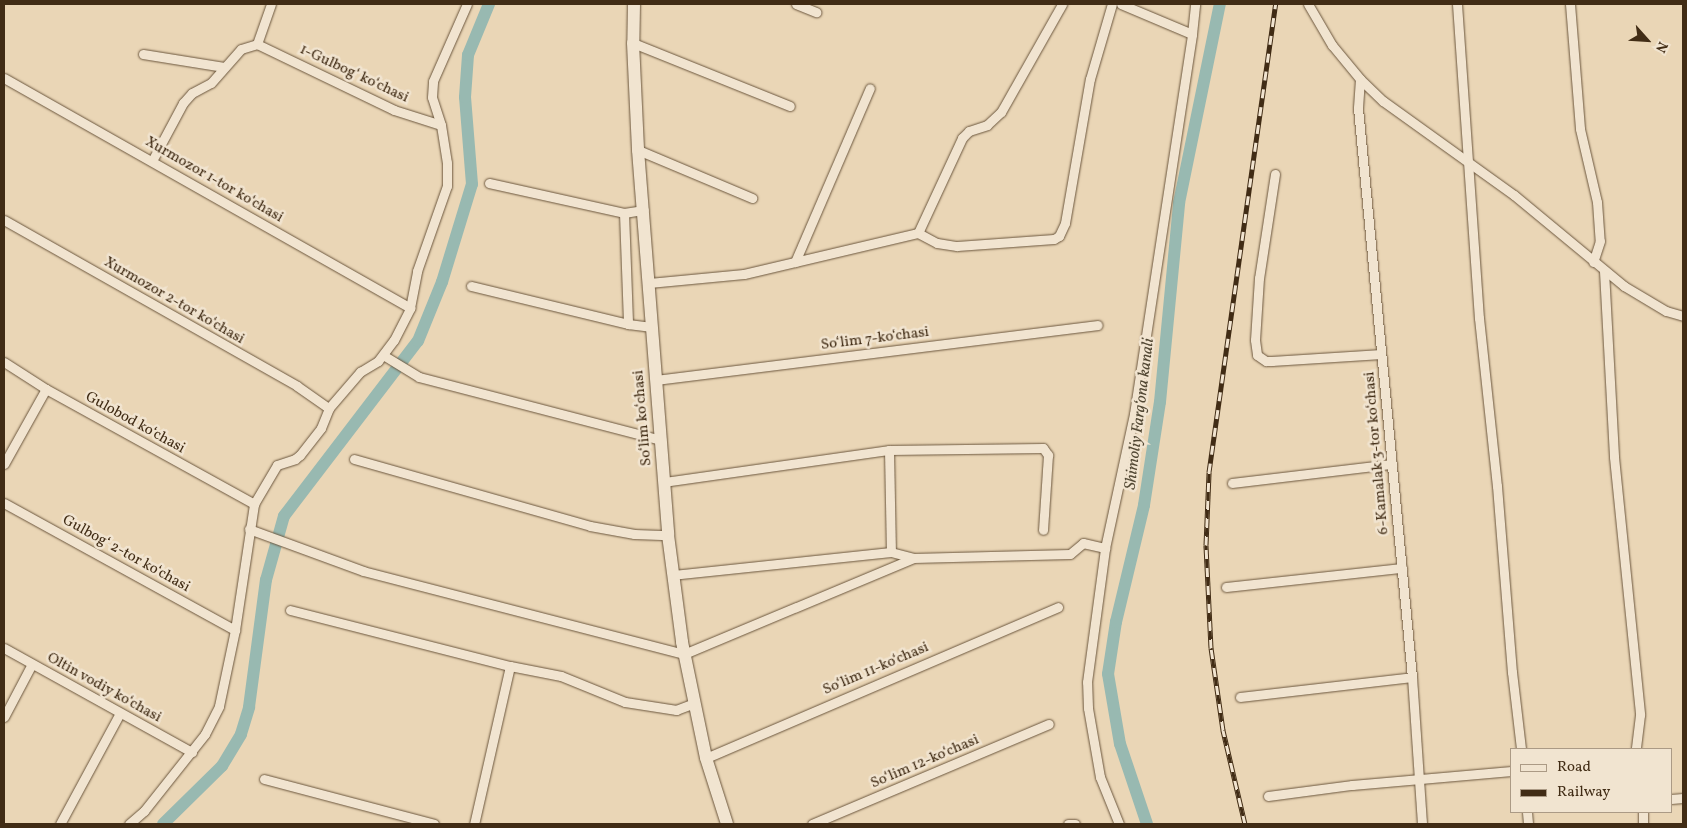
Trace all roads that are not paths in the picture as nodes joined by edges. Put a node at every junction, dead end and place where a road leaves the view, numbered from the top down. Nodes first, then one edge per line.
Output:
1 (271, 4) edge
2 (467, 4) edge
3 (634, 4) edge
4 (796, 4) edge
5 (1062, 4) edge
6 (1112, 4) edge
7 (1120, 4) edge
8 (1195, 4) edge
9 (1308, 4) edge
10 (1457, 4) edge
11 (1570, 4) edge
12 (816, 12) dead end
13 (1192, 34) junction
14 (633, 43) junction
15 (257, 44) junction
16 (143, 54) dead end
17 (224, 67) junction
18 (4, 78) edge
19 (1360, 79) junction
20 (870, 88) dead end
21 (790, 106) dead end
22 (441, 125) junction
23 (638, 150) junction
24 (152, 161) junction
25 (1468, 163) junction
26 (1275, 174) dead end
27 (489, 183) dead end
28 (752, 198) dead end
29 (644, 210) junction
30 (624, 213) junction
31 (4, 220) edge
32 (918, 233) junction
33 (795, 262) junction
34 (1593, 262) junction
35 (1604, 271) junction
36 (649, 283) junction
37 (471, 286) dead end
38 (410, 308) junction
39 (1683, 316) edge
40 (628, 324) junction
41 (1098, 325) dead end
42 (652, 327) junction
43 (1381, 354) junction
44 (385, 356) junction
45 (4, 362) edge
46 (656, 380) junction
47 (46, 389) junction
48 (329, 408) junction
49 (661, 440) junction
50 (889, 450) junction
51 (354, 459) dead end
52 (4, 464) edge
53 (1392, 464) junction
54 (664, 482) junction
55 (1232, 483) dead end
56 (4, 502) edge
57 (254, 504) junction
58 (1043, 530) dead end
59 (252, 531) junction
60 (668, 534) junction
61 (1105, 548) junction
62 (891, 552) junction
63 (913, 558) junction
64 (1402, 568) junction
65 (673, 575) junction
66 (1226, 587) dead end
67 (1058, 607) dead end
68 (290, 610) dead end
69 (235, 630) junction
70 (4, 648) edge
71 (684, 654) junction
72 (32, 664) junction
73 (510, 666) junction
74 (1412, 677) junction
75 (1240, 697) dead end
76 (694, 703) junction
77 (120, 713) junction
78 (4, 717) edge
79 (1049, 724) dead end
80 (1521, 748) edge
81 (1636, 748) edge
82 (192, 752) junction
83 (706, 758) junction
84 (1510, 771) edge
85 (264, 780) dead end
86 (1418, 780) junction
87 (1268, 796) dead end
88 (60, 824) edge
89 (129, 824) edge
90 (434, 824) edge
91 (474, 824) edge
92 (727, 824) edge
93 (812, 824) edge
94 (1068, 824) edge
95 (1074, 824) edge
96 (1119, 824) edge
97 (1422, 824) edge

1 - 15 street
2 - 22 street
3 - 14 street, Soʻlim koʻchasi
4 - 12 street
5 - 32 street
6 - 32 street
7 - 13 street
8 - 13 street
9 - 19 street
10 - 25 street
11 - 34 street
13 - 61 street
14 - 21 street
14 - 23 street, Soʻlim koʻchasi
15 - 17 street
15 - 22 street, 1-Gulbogʻ koʻchasi
16 - 17 street
17 - 24 street
18 - 24 street, Xurmozor 1-tor koʻchasi
19 - 25 street
19 - 43 street, 6-Kamalak 3-tor koʻchasi
20 - 33 street
22 - 38 street
23 - 28 street
23 - 29 street, Soʻlim koʻchasi
24 - 38 street, Xurmozor 1-tor koʻchasi
25 - 34 street
25 - 80 street
26 - 43 street
27 - 30 street
29 - 30 street
29 - 36 street, Soʻlim koʻchasi
30 - 40 street
31 - 48 street, Xurmozor 2-tor koʻchasi
32 - 33 street
33 - 36 street
34 - 35 street
35 - 39 street
35 - 81 street
36 - 42 street, Soʻlim koʻchasi
37 - 40 street
38 - 44 street
40 - 42 street
41 - 46 street, Soʻlim 7-koʻchasi
42 - 46 street, Soʻlim koʻchasi
43 - 53 street, 6-Kamalak 3-tor koʻchasi
44 - 48 street
44 - 49 street
45 - 47 street, Gulobod koʻchasi
46 - 49 street, Soʻlim koʻchasi
47 - 52 street
47 - 57 street, Gulobod koʻchasi
48 - 57 street
49 - 54 street, Soʻlim koʻchasi
50 - 54 street
50 - 58 street
50 - 62 street
51 - 60 street
53 - 55 street
53 - 64 street, 6-Kamalak 3-tor koʻchasi
54 - 60 street, Soʻlim koʻchasi
56 - 69 street, Gulbogʻ 2-tor koʻchasi
57 - 59 street
59 - 69 street
59 - 71 street
60 - 65 street, Soʻlim koʻchasi
61 - 63 street
61 - 96 street
62 - 63 street
62 - 65 street
63 - 71 street
64 - 66 street
64 - 74 street, 6-Kamalak 3-tor koʻchasi
65 - 71 street, Soʻlim koʻchasi
67 - 83 street, Soʻlim 11-koʻchasi
68 - 73 street
69 - 82 street
70 - 72 street, Oltin vodiy koʻchasi
71 - 76 street, Soʻlim koʻchasi
72 - 77 street, Oltin vodiy koʻchasi
72 - 78 street
73 - 76 street
73 - 91 street
74 - 75 street
74 - 86 street, 6-Kamalak 3-tor koʻchasi
76 - 83 street, Soʻlim koʻchasi
77 - 82 street, Oltin vodiy koʻchasi
77 - 88 street
79 - 93 street, Soʻlim 12-koʻchasi
82 - 89 street
83 - 92 street, Soʻlim koʻchasi
84 - 86 street
85 - 90 street
86 - 87 street
86 - 97 street, 6-Kamalak 3-tor koʻchasi
94 - 95 street

